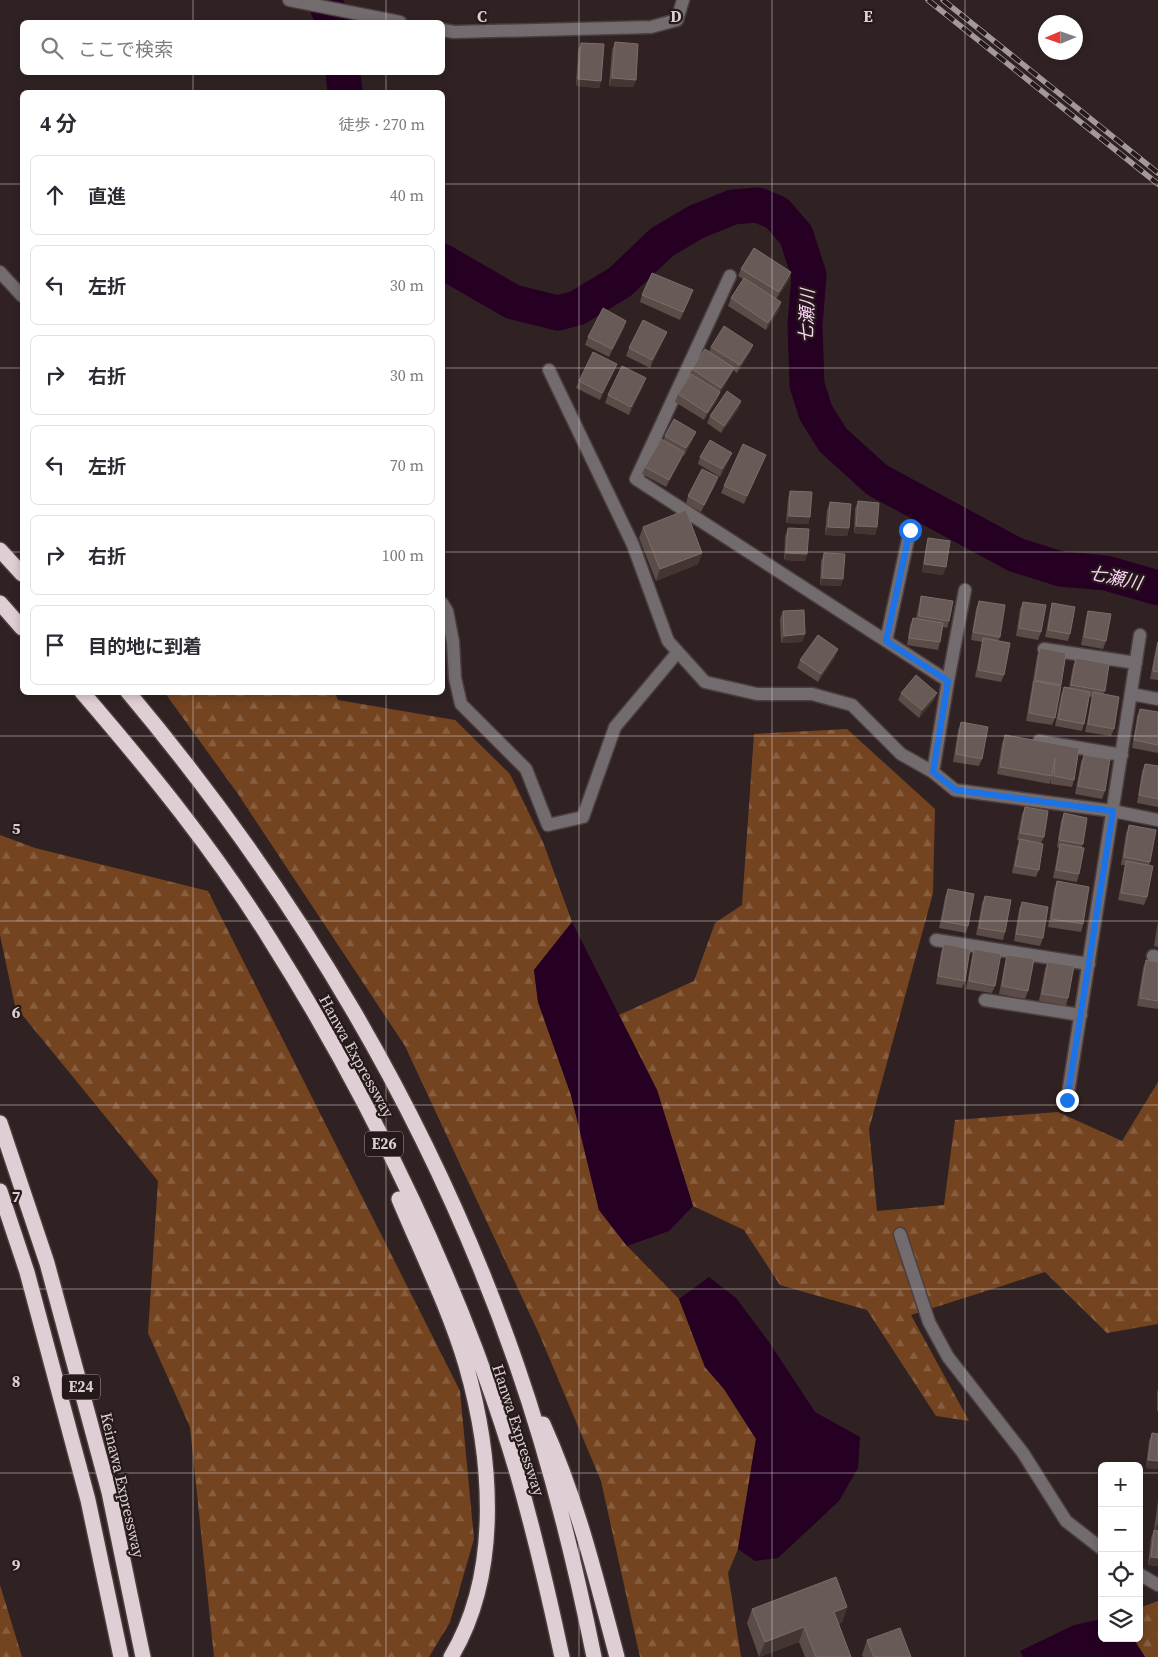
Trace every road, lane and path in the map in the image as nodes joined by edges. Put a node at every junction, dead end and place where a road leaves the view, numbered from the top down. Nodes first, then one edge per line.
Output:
1 (683, 0) edge
2 (290, 1) edge
3 (388, 20) edge
4 (445, 30) edge
5 (0, 272) edge
6 (730, 276) dead end
7 (20, 294) edge
8 (549, 370) dead end
9 (910, 530) dead end
10 (0, 550) edge
11 (20, 572) edge
12 (965, 590) dead end
13 (0, 604) edge
14 (445, 607) edge
15 (20, 626) edge
16 (1140, 635) dead end
17 (886, 641) junction
18 (1044, 649) edge
19 (677, 653) junction
20 (1136, 663) junction
21 (948, 681) junction
22 (1131, 694) junction
23 (85, 695) edge
24 (130, 695) edge
25 (1158, 699) edge
26 (1032, 740) edge
27 (1122, 756) junction
28 (933, 772) junction
29 (1113, 811) junction
30 (1158, 820) edge
31 (271, 940) junction
32 (936, 940) dead end
33 (1089, 964) junction
34 (985, 1000) dead end
35 (1081, 1014) junction
36 (1067, 1100) dead end
37 (0, 1123) edge
38 (0, 1191) edge
39 (900, 1234) dead end
40 (516, 1363) junction
41 (1098, 1547) edge
42 (1143, 1576) edge
43 (1158, 1585) edge
44 (121, 1657) edge
45 (143, 1657) edge
46 (451, 1657) edge
47 (562, 1657) edge
48 (594, 1657) edge
49 (617, 1657) edge

1 - 4 street
2 - 3 street
5 - 7 street
6 - 17 street
8 - 19 street
9 - 17 street
10 - 11 highway
12 - 21 street
13 - 15 highway
14 - 19 street
16 - 20 street
17 - 21 street
18 - 20 street
19 - 28 street
20 - 22 street
21 - 28 street
22 - 25 street
22 - 27 street
23 - 31 highway, Hanwa Expressway / E26
24 - 40 highway, Hanwa Expressway / E26
26 - 27 street
27 - 29 street
28 - 29 street
29 - 30 street
29 - 33 street
31 - 46 highway
31 - 47 highway, Hanwa Expressway / E26
32 - 33 street
33 - 35 street
34 - 35 street
35 - 36 street
37 - 45 highway, Keinawa Expressway / E24
38 - 44 highway, E24
39 - 41 street
40 - 48 highway, Hanwa Expressway / E26
40 - 49 highway
42 - 43 street

